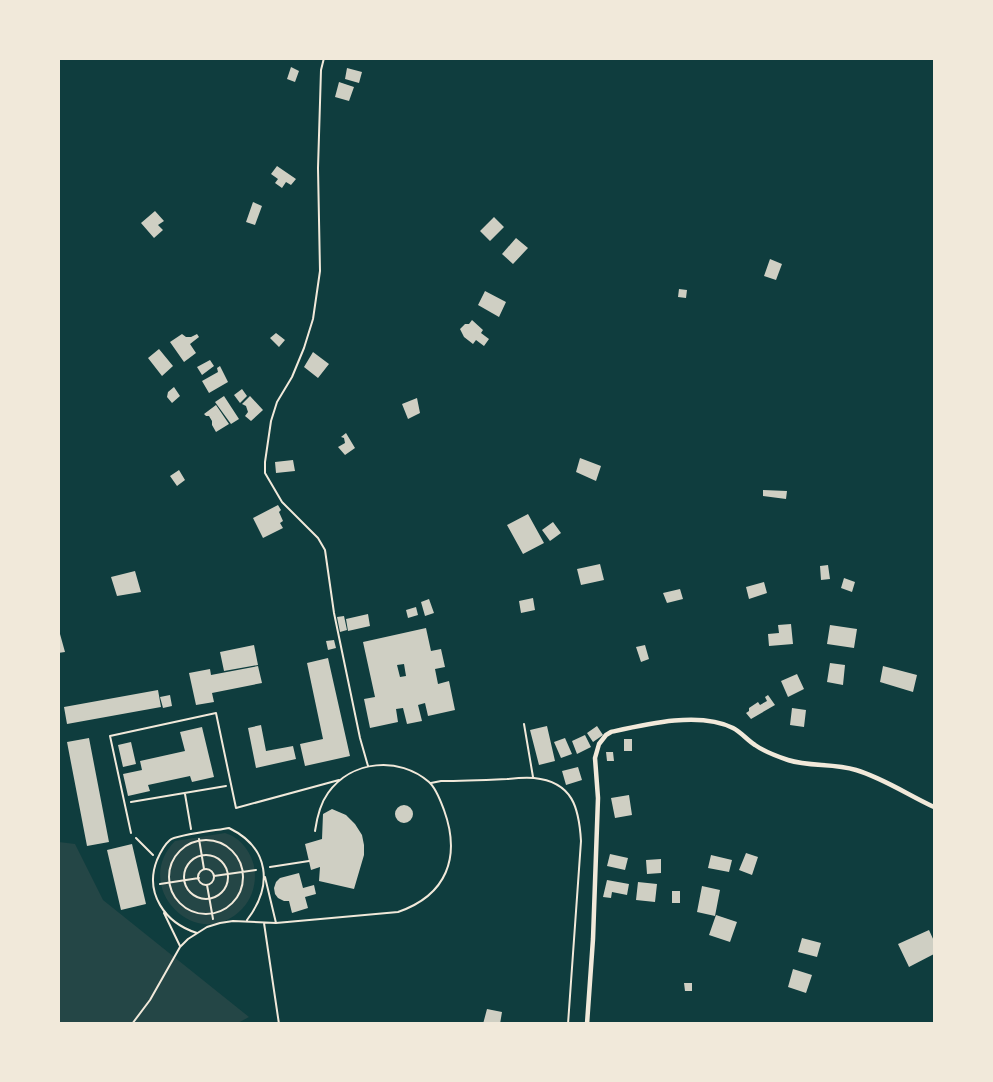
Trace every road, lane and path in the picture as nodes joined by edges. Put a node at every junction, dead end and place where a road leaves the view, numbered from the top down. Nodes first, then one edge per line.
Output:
1 (324, 58) edge
2 (524, 724) dead end
3 (368, 766) junction
4 (533, 777) junction
5 (340, 780) junction
6 (431, 783) junction
7 (231, 784) junction
8 (185, 794) junction
9 (125, 803) junction
10 (934, 807) edge
11 (315, 831) dead end
12 (131, 833) joint
13 (198, 833) junction
14 (192, 834) junction
15 (199, 840) junction
16 (202, 856) junction
17 (157, 860) junction
18 (309, 861) dead end
19 (204, 869) junction
20 (263, 869) junction
21 (243, 872) junction
22 (228, 874) junction
23 (214, 876) junction
24 (199, 878) junction
25 (185, 880) junction
26 (169, 882) junction
27 (154, 884) junction
28 (207, 885) junction
29 (209, 898) junction
30 (160, 905) junction
31 (212, 914) junction
32 (246, 921) junction
33 (264, 923) junction
34 (276, 924) junction
35 (213, 925) junction
36 (197, 933) junction
37 (180, 947) junction
38 (132, 1023) edge
39 (279, 1023) edge
40 (568, 1023) edge
41 (587, 1023) edge

1 - 3 lane
2 - 4 lane
3 - 5 lane
3 - 6 lane
4 - 6 lane
4 - 40 lane
5 - 7 lane
5 - 11 lane
6 - 34 lane
7 - 8 path
7 - 9 lane
8 - 9 path
8 - 14 path
9 - 12 lane
10 - 41 street
12 - 17 path
13 - 14 lane
13 - 15 path
13 - 20 lane
14 - 17 lane
15 - 16 path
15 - 21 path
15 - 26 path
16 - 19 path
16 - 22 path
16 - 25 path
17 - 27 lane
18 - 20 path
19 - 23 path
19 - 24 path
20 - 21 path
20 - 32 lane
20 - 34 lane
21 - 22 path
21 - 31 path
22 - 23 path
22 - 29 path
23 - 28 path
24 - 25 path
24 - 28 path
25 - 26 path
25 - 29 path
26 - 27 path
26 - 31 path
27 - 30 lane
28 - 29 path
29 - 31 path
30 - 36 lane
30 - 37 lane
31 - 35 path
32 - 33 lane
32 - 35 lane
33 - 34 lane
33 - 39 lane
35 - 36 lane
36 - 37 lane
37 - 38 lane

